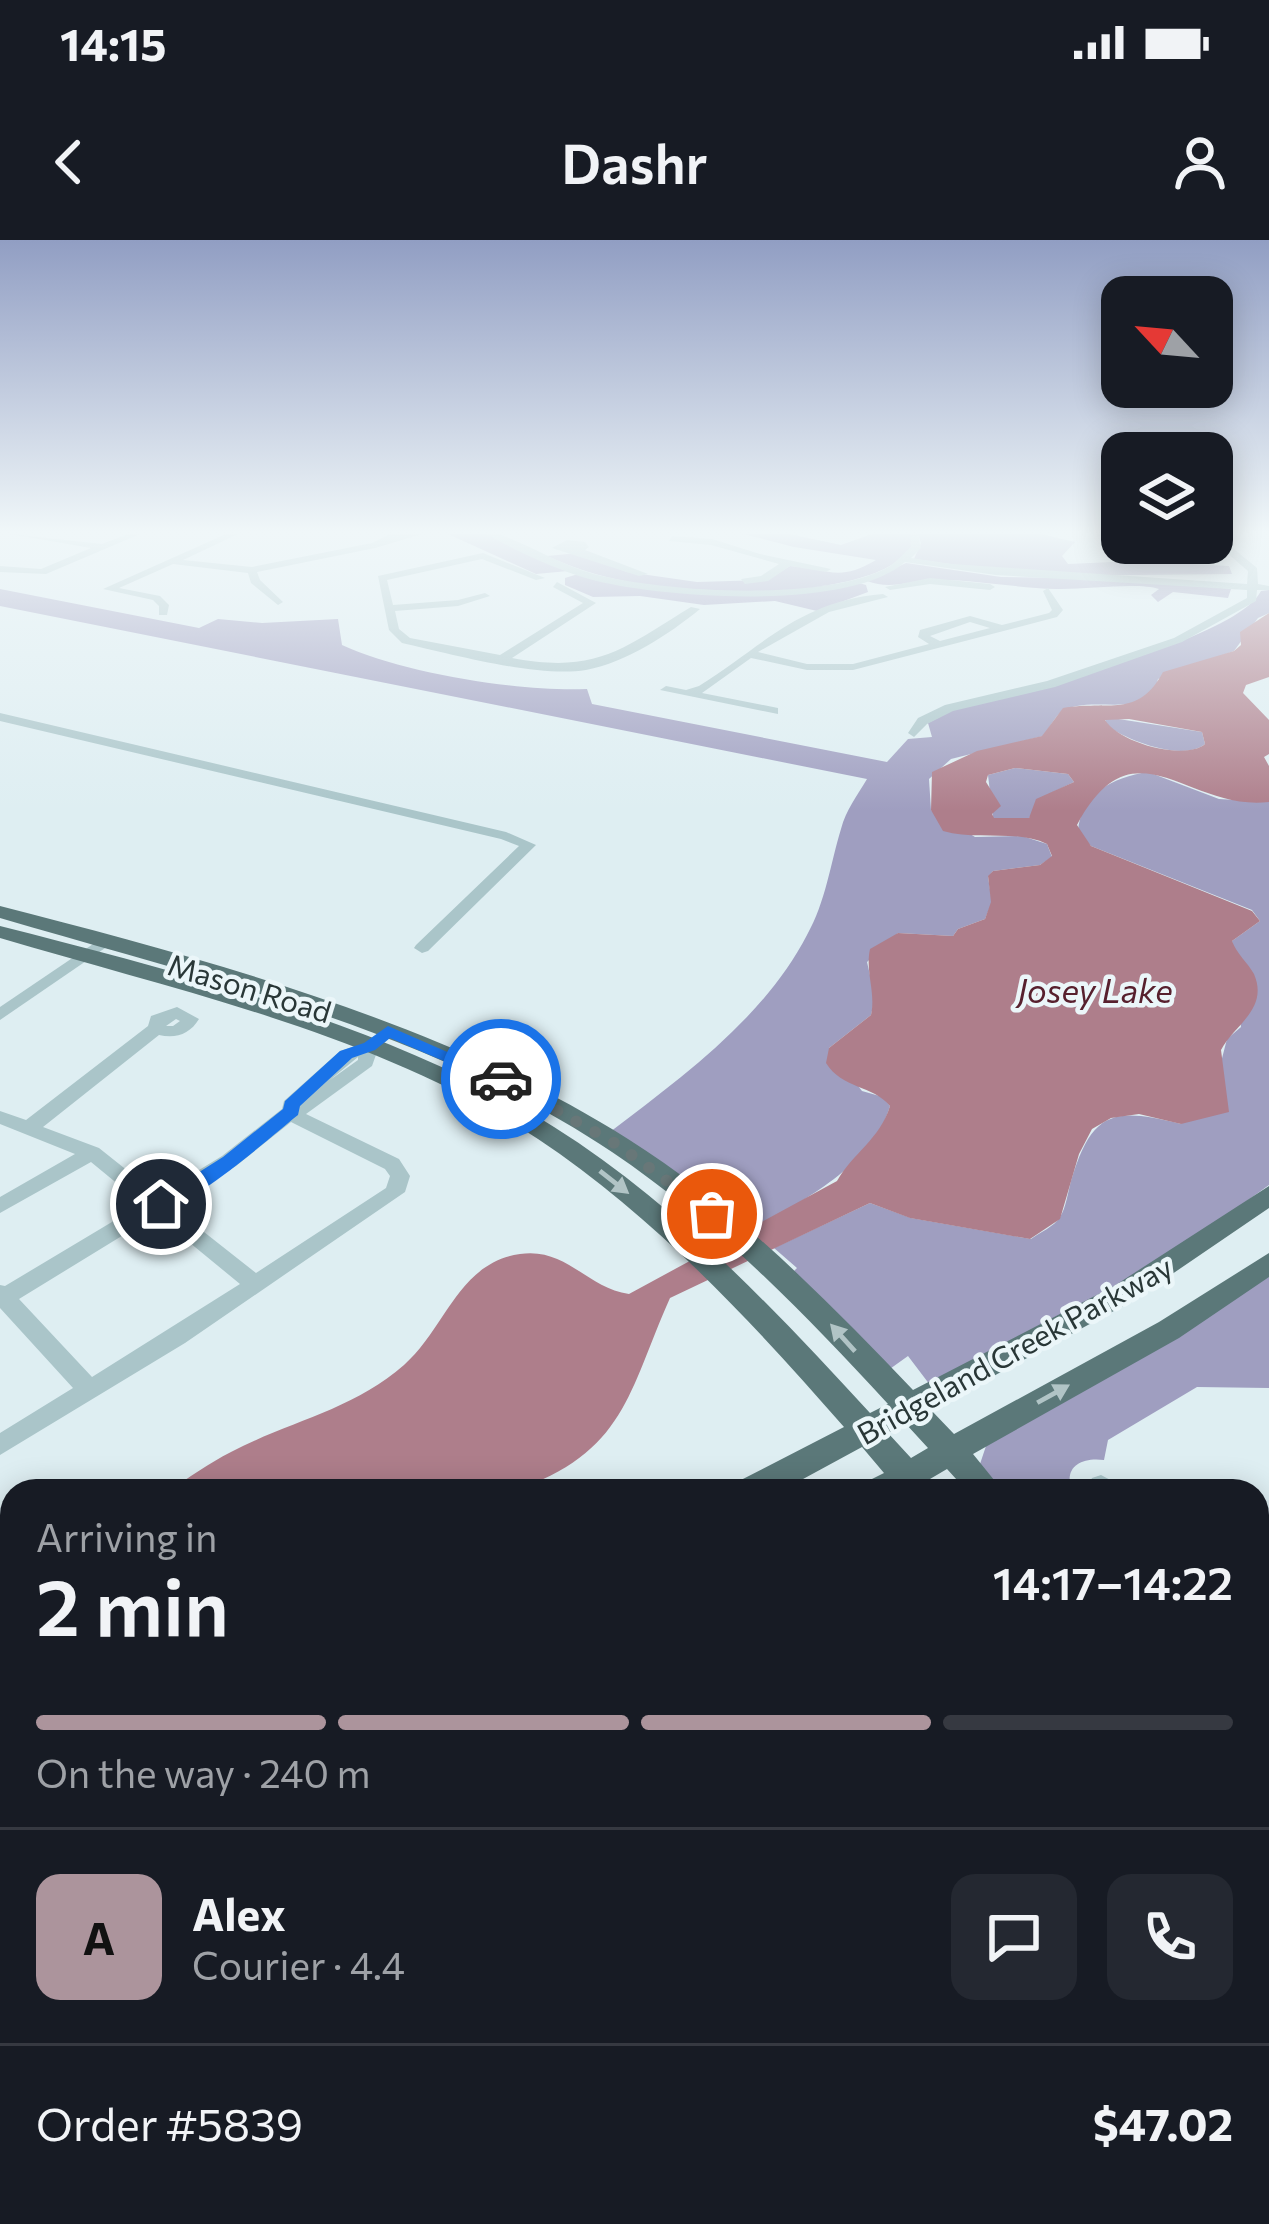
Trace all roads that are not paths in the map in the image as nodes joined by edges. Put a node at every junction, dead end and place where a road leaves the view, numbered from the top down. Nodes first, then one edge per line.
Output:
1 (394, 627) edge
2 (553, 627) edge
3 (664, 627) edge
4 (797, 627) edge
5 (943, 627) edge
6 (997, 627) edge
7 (1007, 627) edge
8 (1192, 627) edge
9 (1002, 628) junction
10 (939, 645) junction
11 (750, 654) junction
12 (500, 659) junction
13 (666, 690) dead end
14 (690, 693) junction
15 (773, 711) dead end
16 (0, 717) edge
17 (914, 733) dead end
18 (0, 912) edge
19 (0, 932) edge
20 (102, 943) junction
21 (422, 947) dead end
22 (82, 957) junction
23 (0, 1015) edge
24 (157, 1028) dead end
25 (379, 1039) junction
26 (290, 1112) junction
27 (571, 1116) junction
28 (0, 1117) edge
29 (29, 1128) junction
30 (546, 1132) junction
31 (92, 1153) junction
32 (1269, 1195) edge
33 (161, 1204) junction
34 (0, 1206) edge
35 (1269, 1262) edge
36 (256, 1285) junction
37 (2, 1297) edge
38 (90, 1391) junction
39 (909, 1407) junction
40 (865, 1430) junction
41 (0, 1445) edge
42 (950, 1451) junction
43 (773, 1479) edge
44 (897, 1479) edge
45 (912, 1479) edge
46 (976, 1479) edge

1 - 12 street
2 - 12 street
3 - 12 street
4 - 11 street
5 - 10 street
6 - 9 street
7 - 9 street
8 - 17 street
9 - 10 street
10 - 11 street
11 - 14 street
13 - 14 street
14 - 15 street
16 - 21 street
18 - 20 main road, Mason Road
19 - 22 main road, Mason Road
20 - 22 street
20 - 25 main road, Mason Road
22 - 23 street
22 - 25 main road, Mason Road
24 - 29 street
25 - 26 street
25 - 27 main road, Mason Road
25 - 30 main road, Mason Road
26 - 33 street
26 - 36 street
27 - 30 street
39 -> 27 main road, Mason Road
28 - 29 street
29 - 31 street
30 -> 40 main road, Mason Road
31 - 33 street
31 - 34 street
32 - 39 main road, Bridgeland Creek Parkway
33 - 36 street
33 - 37 street
42 -> 35 main road, Bridgeland Creek Parkway
36 - 38 street
37 - 38 street
38 - 41 street
39 - 40 main road, Bridgeland Creek Parkway
39 - 42 main road, Mason Road
40 - 43 main road, Bridgeland Creek Parkway
40 - 44 main road, Mason Road
42 - 45 main road, Bridgeland Creek Parkway
42 - 46 main road, Mason Road

